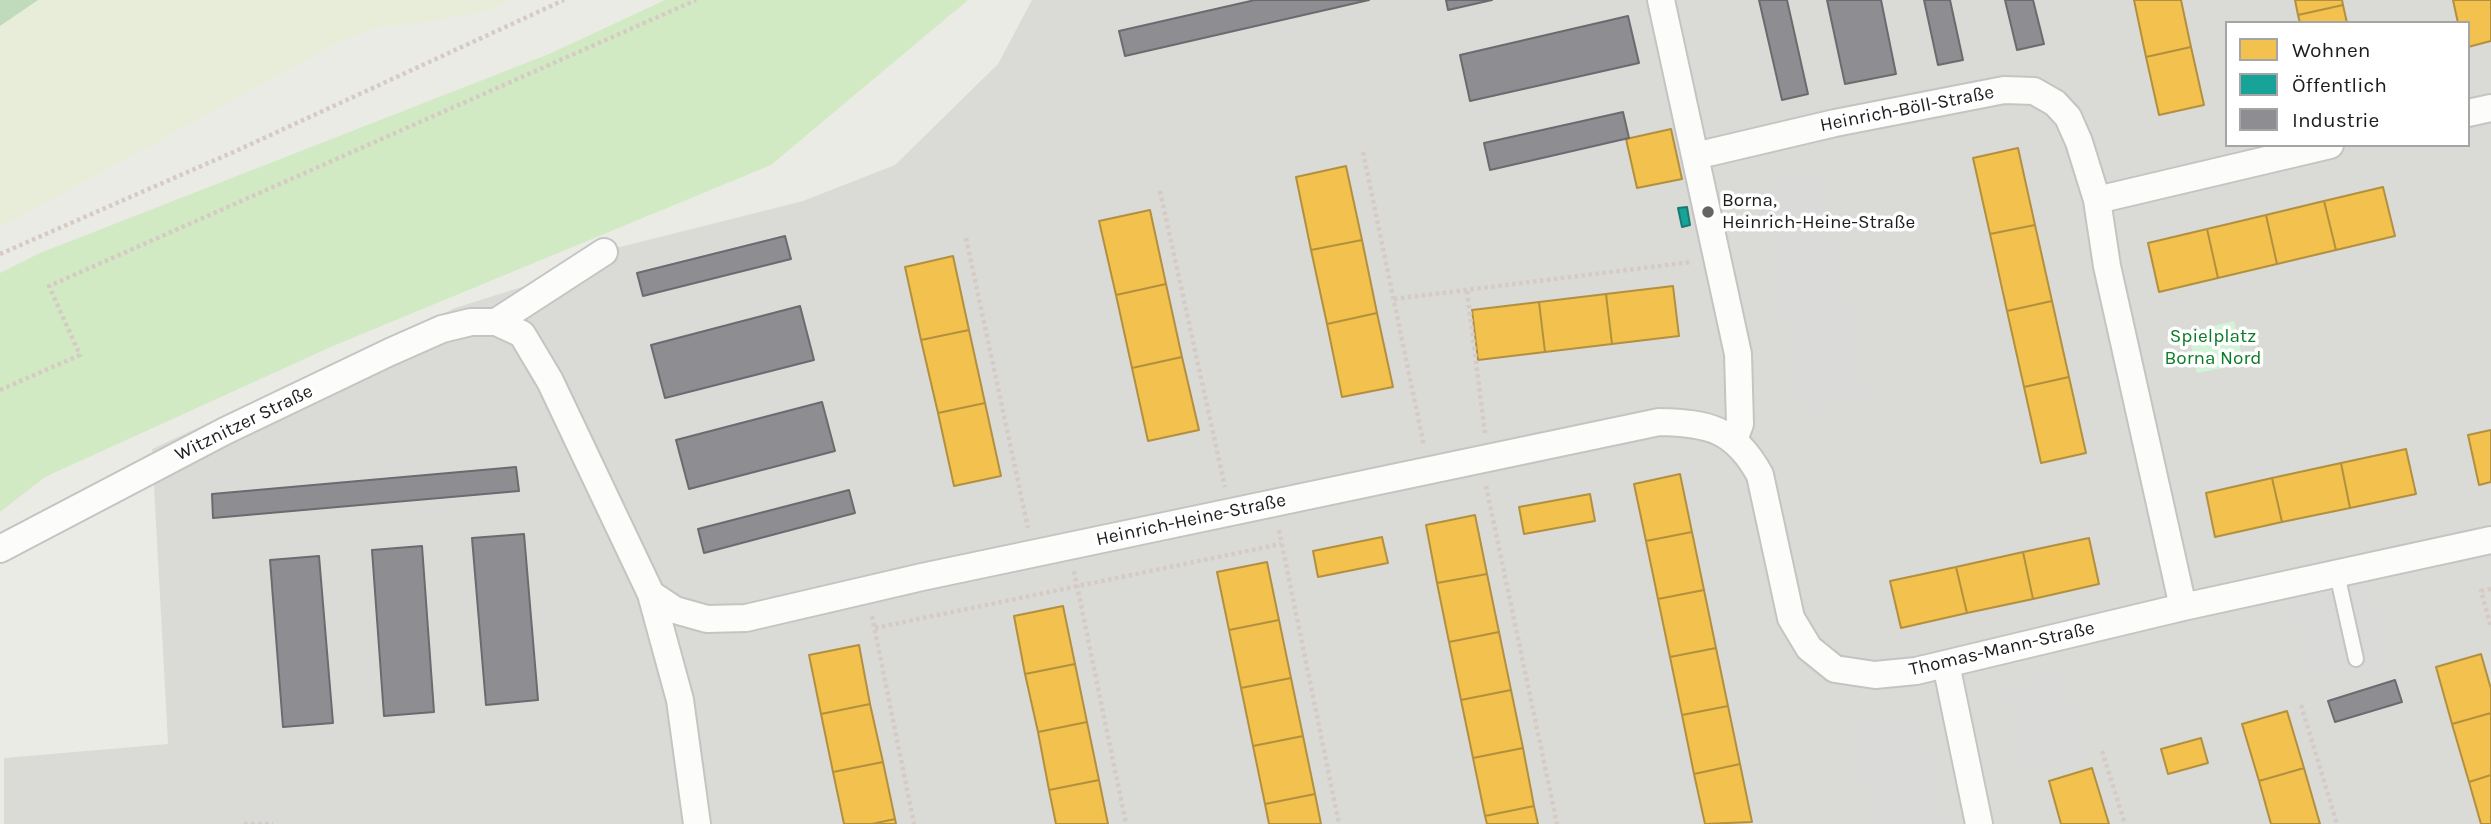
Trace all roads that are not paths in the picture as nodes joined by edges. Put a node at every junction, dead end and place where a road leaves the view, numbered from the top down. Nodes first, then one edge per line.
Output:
1 (1661, 0) edge
2 (2491, 108) edge
3 (2470, 113) edge
4 (2322, 147) edge
5 (1695, 156) junction
6 (2097, 200) junction
7 (604, 252) dead end
8 (496, 322) junction
9 (1734, 440) junction
10 (2491, 540) edge
11 (0, 549) edge
12 (2337, 573) junction
13 (651, 594) junction
14 (2183, 607) junction
15 (2356, 659) dead end
16 (1946, 664) junction
17 (698, 824) edge
18 (1979, 824) edge

1 - 5 street
2 - 3 street
4 - 6 street
5 - 6 street, Heinrich-Böll-Straße
5 - 9 street
6 - 14 street, Heinrich-Böll-Straße
7 - 8 street, Witznitzer Straße
8 - 11 street, Witznitzer Straße
8 - 13 street
9 - 13 street, Heinrich-Heine-Straße
9 - 16 street, Thomas-Mann-Straße
10 - 12 street, Thomas-Mann-Straße
12 - 14 street, Thomas-Mann-Straße
12 - 15 lane
13 - 17 street
14 - 16 street, Thomas-Mann-Straße
16 - 18 street

